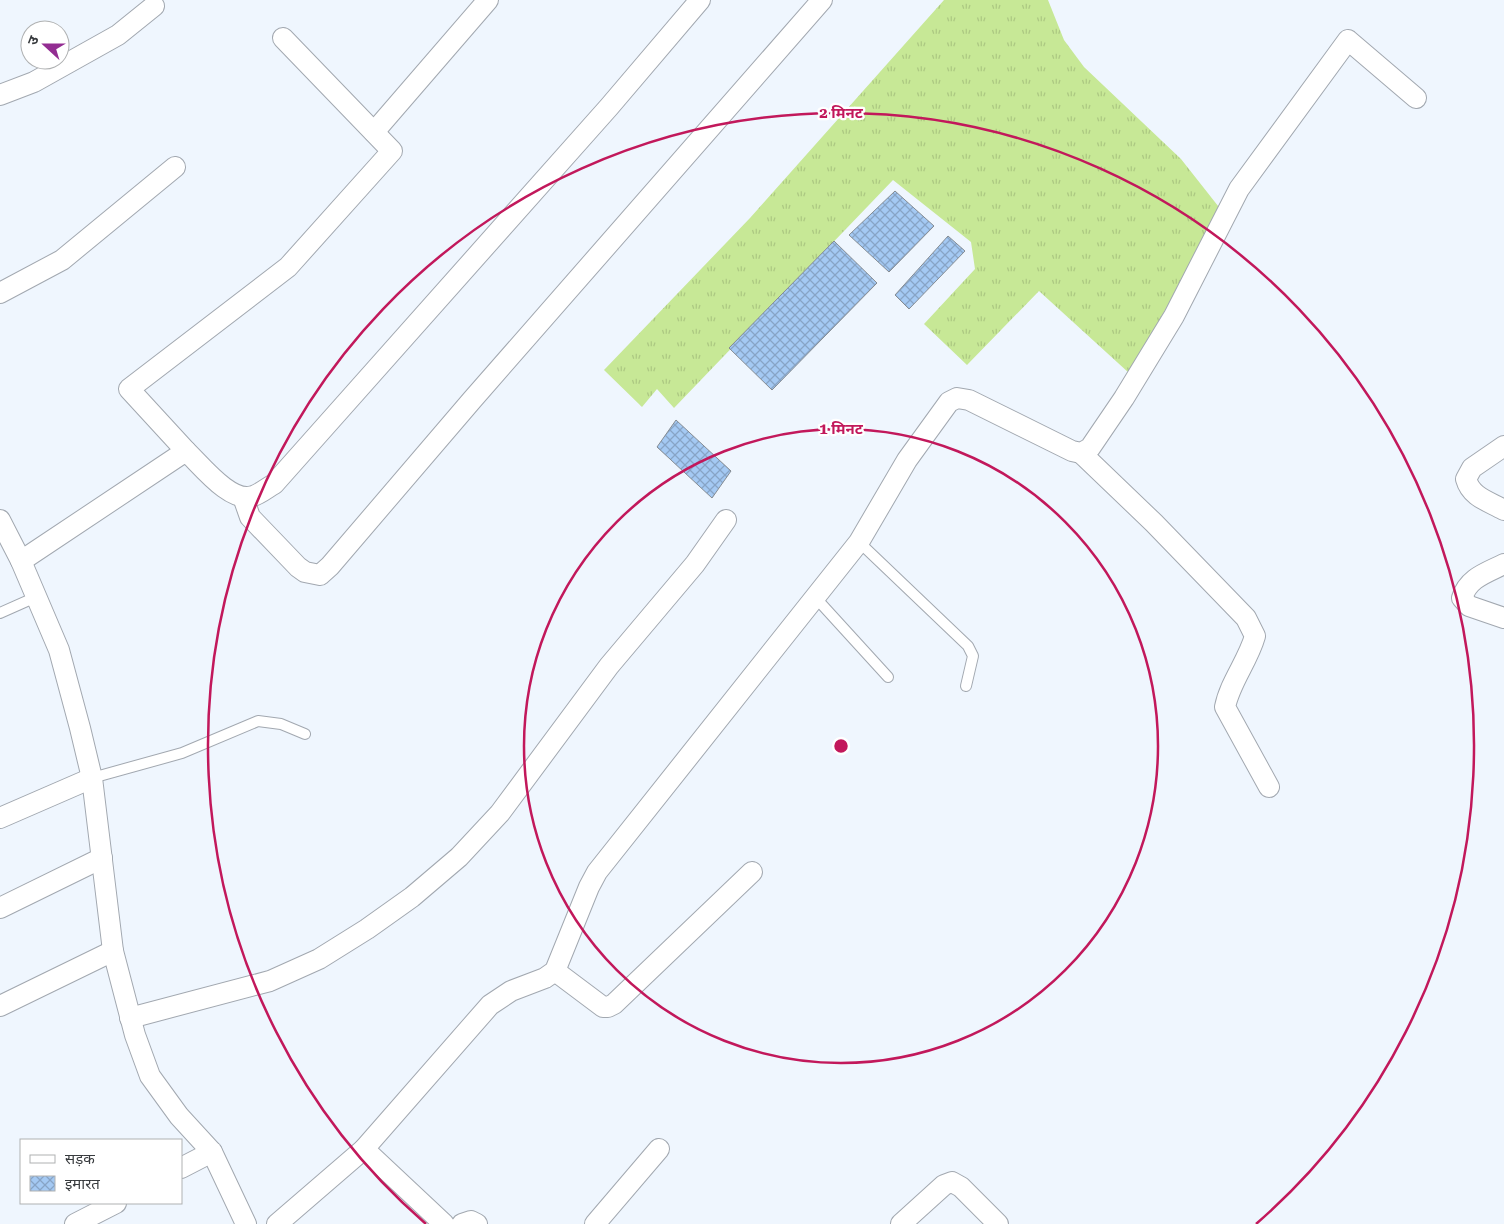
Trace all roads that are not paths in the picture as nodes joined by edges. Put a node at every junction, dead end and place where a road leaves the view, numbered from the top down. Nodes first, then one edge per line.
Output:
1 (488, 0) edge
2 (700, 0) edge
3 (822, 0) edge
4 (154, 6) dead end
5 (282, 38) dead end
6 (0, 95) edge
7 (1416, 98) dead end
8 (374, 132) junction
9 (175, 167) dead end
10 (0, 294) edge
11 (1504, 446) edge
12 (186, 451) junction
13 (1081, 453) junction
14 (243, 497) junction
15 (1504, 510) edge
16 (0, 520) edge
17 (726, 520) dead end
18 (858, 542) junction
19 (21, 561) junction
20 (1504, 564) edge
21 (815, 596) junction
22 (36, 597) junction
23 (0, 613) edge
24 (1504, 618) edge
25 (888, 677) dead end
26 (966, 686) dead end
27 (305, 734) dead end
28 (92, 778) junction
29 (1269, 787) dead end
30 (0, 818) edge
31 (102, 858) junction
32 (752, 872) dead end
33 (0, 908) edge
34 (113, 951) junction
35 (555, 971) junction
36 (0, 1006) edge
37 (130, 1018) junction
38 (364, 1149) junction
39 (659, 1149) dead end
40 (212, 1152) junction
41 (182, 1167) edge
42 (114, 1204) edge
43 (75, 1224) edge
44 (246, 1224) edge
45 (277, 1224) edge
46 (444, 1224) edge
47 (462, 1224) edge
48 (477, 1224) edge
49 (595, 1224) edge
50 (902, 1224) edge
51 (998, 1224) edge

1 - 8 street
2 - 14 street
3 - 14 street
4 - 6 street
5 - 8 street
7 - 13 street
8 - 12 street
9 - 10 street
11 - 15 street
12 - 14 street
12 - 19 street
13 - 18 street
13 - 29 street
16 - 19 street
17 - 37 street
18 - 21 street
18 - 26 lane
19 - 22 street
20 - 24 street
21 - 25 lane
21 - 35 street
22 - 23 lane
22 - 28 street
27 - 28 lane
28 - 30 street
28 - 31 street
31 - 33 street
31 - 34 street
32 - 35 street
34 - 36 street
34 - 37 street
35 - 38 street
37 - 40 street
38 - 45 street
38 - 46 street
39 - 49 street
40 - 41 street
40 - 44 street
42 - 43 street
47 - 48 street
50 - 51 street

